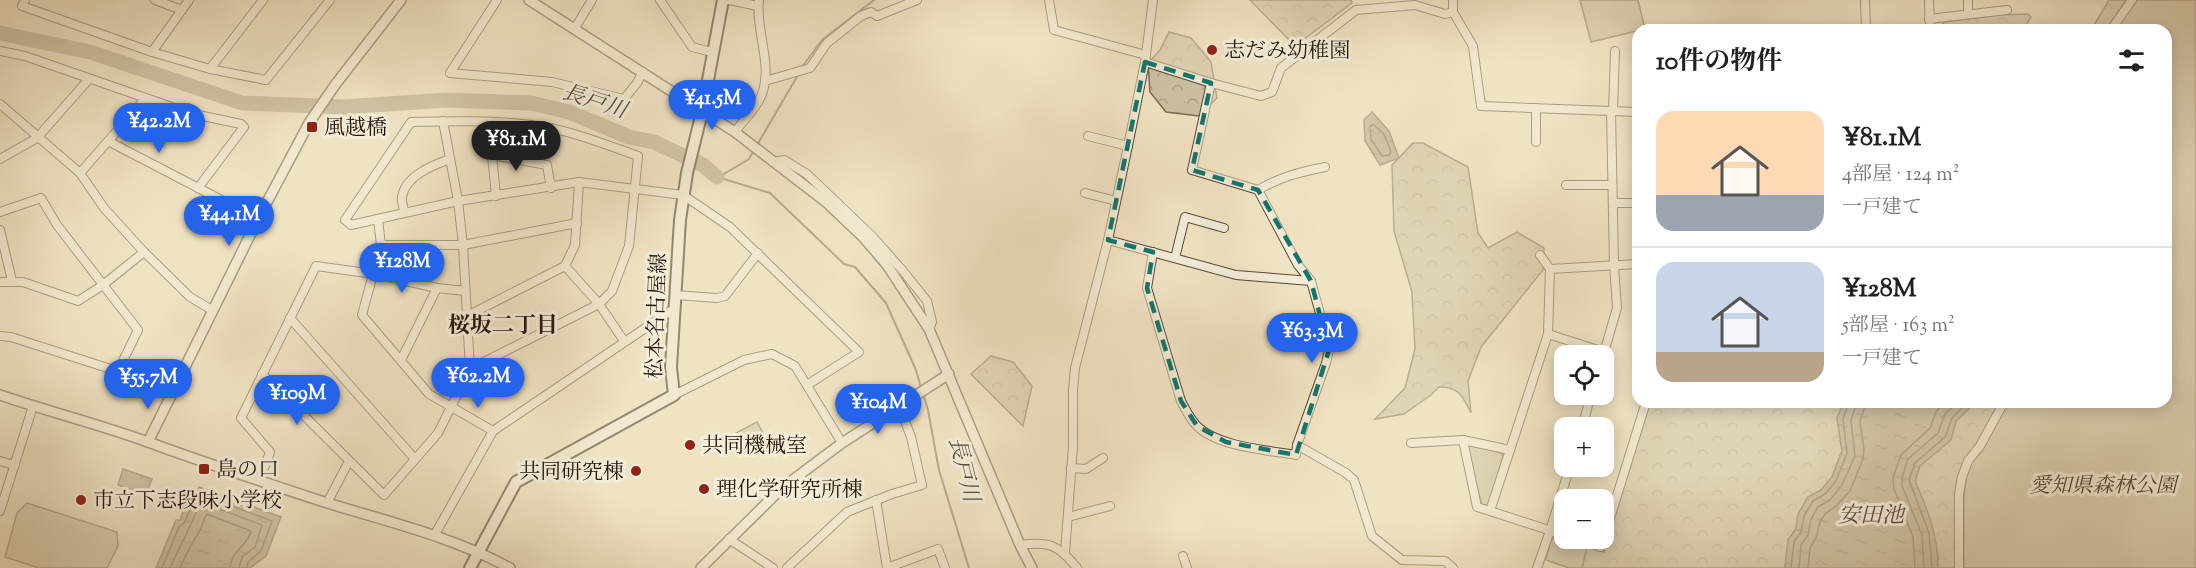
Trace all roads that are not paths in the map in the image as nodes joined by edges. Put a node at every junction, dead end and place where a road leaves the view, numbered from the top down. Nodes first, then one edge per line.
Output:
1 (25, 0) edge
2 (155, 0) edge
3 (189, 0) edge
4 (263, 0) edge
5 (330, 0) edge
6 (401, 0) edge
7 (497, 0) edge
8 (529, 0) edge
9 (592, 0) edge
10 (660, 0) edge
11 (723, 0) edge
12 (729, 0) edge
13 (917, 0) edge
14 (1049, 0) edge
15 (1153, 0) edge
16 (1454, 0) edge
17 (1865, 0) edge
18 (1929, 0) edge
19 (1968, 0) edge
20 (2132, 0) edge
21 (759, 3) edge
22 (182, 10) junction
23 (2007, 10) dead end
24 (1453, 12) junction
25 (1968, 14) junction
26 (1929, 19) junction
27 (1866, 24) edge
28 (1929, 24) edge
29 (2115, 24) edge
30 (574, 28) junction
31 (0, 51) edge
32 (1615, 51) dead end
33 (152, 52) junction
34 (712, 52) junction
35 (1145, 58) junction
36 (210, 69) junction
37 (643, 72) junction
38 (89, 79) junction
39 (765, 81) junction
40 (1211, 83) junction
41 (145, 99) junction
42 (0, 104) edge
43 (1536, 108) junction
44 (1612, 111) junction
45 (1632, 111) edge
46 (702, 112) junction
47 (443, 121) junction
48 (735, 132) junction
49 (1088, 136) dead end
50 (37, 138) junction
51 (108, 141) junction
52 (1536, 142) dead end
53 (1128, 146) junction
54 (0, 159) edge
55 (450, 159) junction
56 (1325, 167) dead end
57 (80, 173) junction
58 (579, 183) junction
59 (1566, 185) dead end
60 (1612, 185) junction
61 (198, 188) junction
62 (551, 188) junction
63 (634, 189) junction
64 (1258, 190) junction
65 (1085, 192) dead end
66 (683, 195) junction
67 (496, 196) junction
68 (458, 201) junction
69 (1116, 201) junction
70 (1613, 203) junction
71 (1632, 203) edge
72 (0, 212) edge
73 (404, 212) junction
74 (258, 219) junction
75 (378, 219) junction
76 (577, 223) junction
77 (1224, 228) dead end
78 (0, 230) edge
79 (1108, 240) junction
80 (381, 245) junction
81 (463, 245) junction
82 (144, 252) junction
83 (1153, 252) junction
84 (758, 253) junction
85 (1540, 255) dead end
86 (1175, 258) junction
87 (1632, 264) edge
88 (1614, 265) junction
89 (565, 266) junction
90 (1550, 269) junction
91 (374, 274) junction
92 (12, 281) junction
93 (1311, 281) junction
94 (0, 282) edge
95 (103, 285) junction
96 (437, 288) junction
97 (465, 291) junction
98 (675, 295) junction
99 (599, 304) junction
100 (675, 308) junction
101 (212, 310) junction
102 (467, 316) junction
103 (290, 318) junction
104 (1548, 334) junction
105 (0, 336) edge
106 (624, 341) junction
107 (1579, 345) edge
108 (1607, 345) edge
109 (401, 360) junction
110 (470, 369) junction
111 (118, 371) junction
112 (262, 374) junction
113 (950, 374) junction
114 (807, 385) junction
115 (173, 389) junction
116 (0, 395) edge
117 (674, 395) junction
118 (898, 405) junction
119 (33, 406) junction
120 (451, 408) junction
121 (1644, 408) edge
122 (2001, 408) edge
123 (493, 431) junction
124 (1463, 440) junction
125 (148, 442) junction
126 (1412, 442) dead end
127 (842, 443) junction
128 (1297, 445) junction
129 (1509, 450) junction
130 (414, 458) junction
131 (1103, 458) dead end
132 (0, 461) edge
133 (350, 461) junction
134 (15, 465) junction
135 (1071, 468) junction
136 (1567, 477) edge
137 (259, 481) junction
138 (876, 500) junction
139 (327, 503) junction
140 (1110, 506) dead end
141 (1614, 506) edge
142 (0, 511) edge
143 (1490, 511) junction
144 (1068, 517) junction
145 (1551, 531) junction
146 (1554, 532) edge
147 (434, 536) junction
148 (729, 539) junction
149 (1020, 545) junction
150 (480, 552) junction
151 (1065, 553) junction
152 (1183, 556) dead end
153 (470, 568) edge
154 (510, 568) edge
155 (701, 568) edge
156 (773, 568) edge
157 (787, 568) edge
158 (887, 568) edge
159 (945, 568) edge
160 (1032, 568) edge
161 (1077, 568) edge
162 (1187, 568) edge
163 (1453, 568) edge
164 (1537, 568) edge
165 (1959, 568) edge

1 - 33 street
2 - 22 street
3 - 22 street
4 - 36 street
5 - 36 street
6 - 74 street
7 - 37 street
8 - 30 street
9 - 30 street
10 - 34 street
11 - 34 main road, 松本名古屋線
12 - 21 street
13 - 39 street
14 - 35 street
15 - 35 street
16 - 24 street
17 - 27 street
18 - 26 street
19 - 25 street
20 - 29 street
21 - 39 street
22 - 33 street
23 - 25 street
24 - 40 street
24 - 43 street
25 - 26 street
26 - 28 street
30 - 37 street
31 - 38 street
32 - 44 street
33 - 36 street
34 - 46 main road, 松本名古屋線
35 - 40 street
35 - 53 street
37 - 46 street
38 - 41 street
38 - 50 street
39 - 48 street
40 - 64 street
41 - 51 street
41 - 61 street
42 - 50 street
43 - 44 street
43 - 52 street
44 - 45 street
44 - 60 street
46 - 48 street
46 - 66 main road, 松本名古屋線
47 - 55 street
47 - 63 street
47 - 75 street
48 - 113 street
49 - 53 street
50 - 54 street
50 - 57 street
51 - 57 street
51 - 61 street
53 - 69 street
55 - 68 street
55 - 73 street
56 - 64 street
57 - 82 street
58 - 62 street
58 - 63 street
58 - 76 street
59 - 60 street
60 - 70 street
61 - 74 street
62 - 67 street
62 - 67 street
63 - 66 street
63 - 99 street
64 - 93 street
65 - 69 street
66 - 84 street
66 - 98 main road, 松本名古屋線
67 - 68 street
68 - 73 street
68 - 81 street
69 - 79 street
70 - 71 street
70 - 88 street
72 - 95 street
73 - 75 street
74 - 101 street
75 - 80 street
76 - 81 street
76 - 89 street
77 - 86 street
78 - 92 street
79 - 83 street
79 - 135 street
80 - 81 street
80 - 91 street
81 - 97 street
82 - 95 street
82 - 101 street
83 - 86 street
83 - 128 street
84 - 98 street
84 - 114 street
85 - 90 street
86 - 93 street
87 - 88 street
88 - 90 street
88 - 108 street
89 - 99 street
89 - 102 street
90 - 104 street
91 - 96 street
91 - 103 street
91 - 109 street
92 - 94 street
92 - 95 street
93 - 128 street
95 - 111 street
96 - 97 street
96 - 109 street
97 - 102 street
98 - 100 main road, 松本名古屋線
99 - 106 street
99 - 110 street
100 - 106 street
100 - 117 main road, 松本名古屋線
101 - 115 street
102 - 110 street
103 - 112 street
103 - 130 street
104 - 107 street
104 - 129 street
105 - 111 street
106 - 123 street
109 - 120 street
110 - 120 street
111 - 115 street
112 - 133 street
112 - 137 street
113 - 118 street
113 - 149 street
114 - 117 street
114 - 127 street
115 - 125 street
116 - 119 street
117 - 150 main road, 松本名古屋線
118 - 127 street
118 - 138 street
119 - 125 street
119 - 134 street
120 - 123 street
120 - 130 street
121 - 141 street
122 - 165 street
123 - 147 street
124 - 126 street
124 - 129 street
124 - 143 street
125 - 137 street
127 - 148 street
128 - 163 street
129 - 143 street
130 - 133 street
131 - 135 street
132 - 134 street
133 - 139 street
134 - 142 street
135 - 144 street
136 - 145 street
137 - 139 street
138 - 157 street
138 - 158 street
139 - 147 street
140 - 144 street
143 - 145 street
144 - 151 street
145 - 146 street
145 - 164 street
147 - 150 street
148 - 155 street
148 - 156 street
149 - 151 street
149 - 160 street
150 - 153 main road, 松本名古屋線
150 - 154 street
151 - 161 street
152 - 162 street
158 - 159 street

